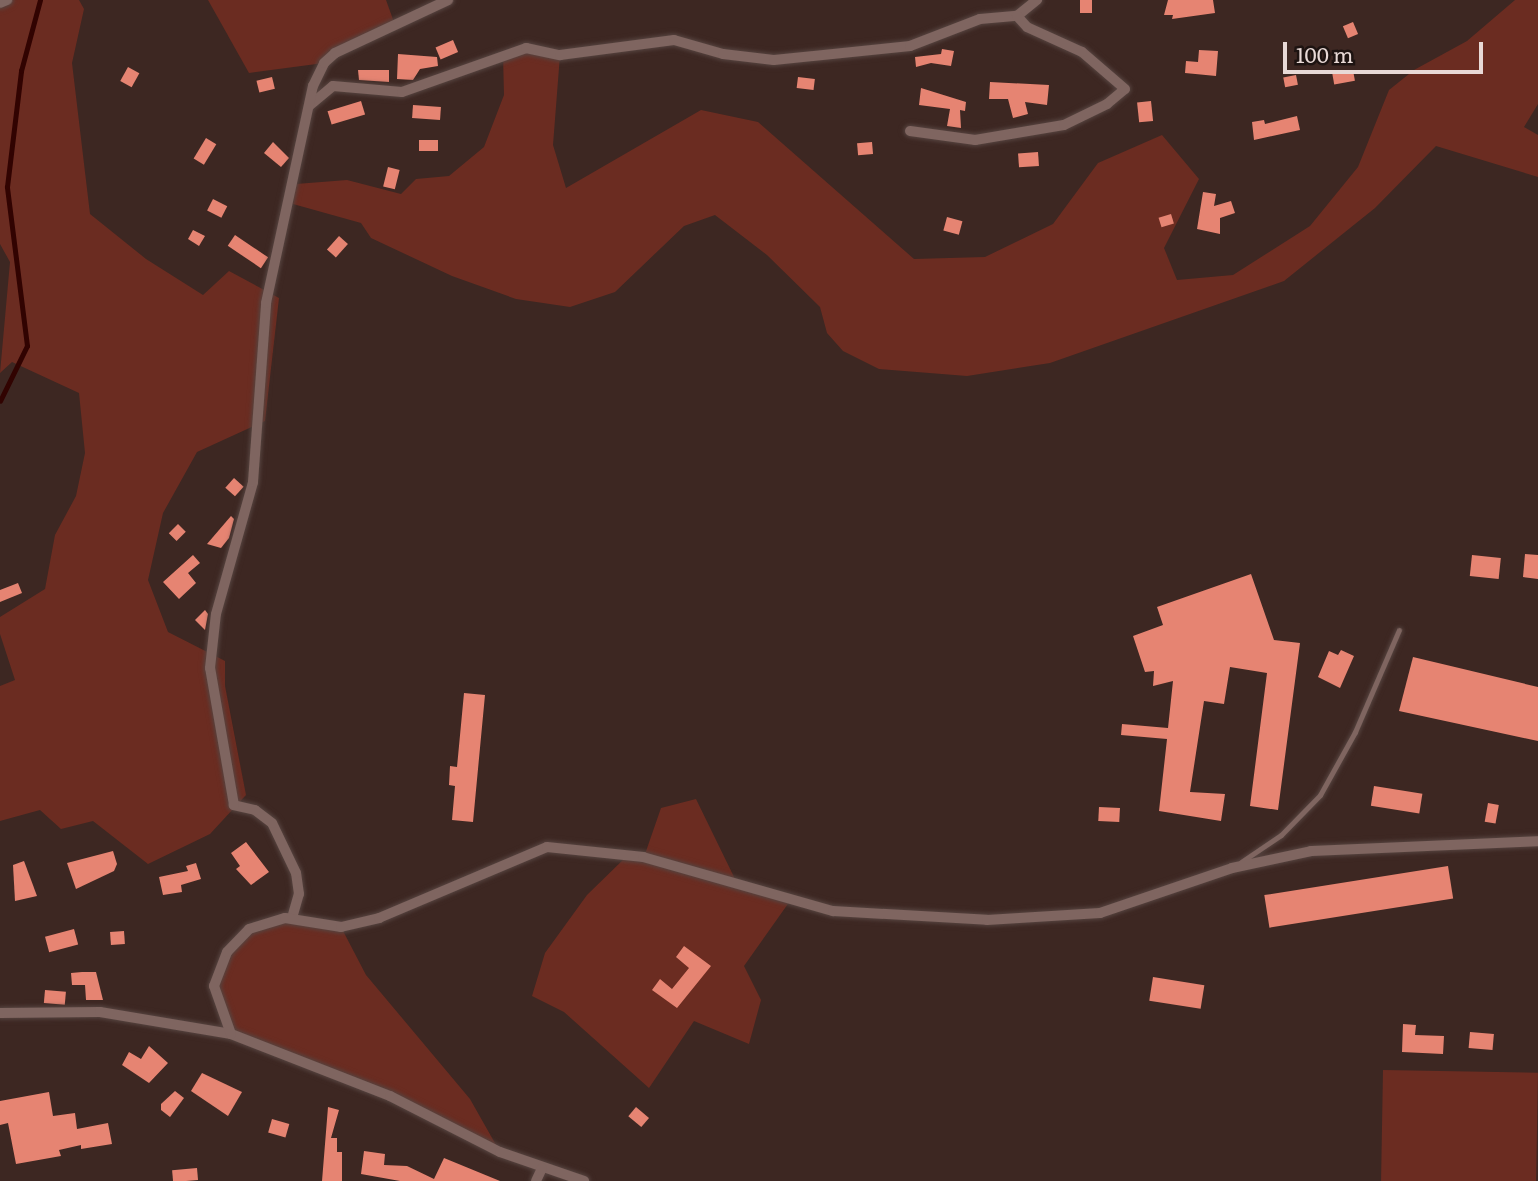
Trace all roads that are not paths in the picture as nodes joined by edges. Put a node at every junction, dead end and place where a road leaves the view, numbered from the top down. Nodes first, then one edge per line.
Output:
1 (7, 0) edge
2 (448, 0) edge
3 (1037, 0) edge
4 (0, 3) edge
5 (1017, 16) junction
6 (309, 106) junction
7 (910, 131) dead end
8 (1399, 630) dead end
9 (1538, 841) edge
10 (1232, 869) junction
11 (292, 918) junction
12 (0, 1013) edge
13 (231, 1034) junction
14 (542, 1168) junction
15 (536, 1181) edge
16 (584, 1181) edge

1 - 4 street
2 - 6 street
3 - 5 street
5 - 6 street
5 - 7 street
6 - 11 street
8 - 10 lane
9 - 10 street
10 - 11 street
11 - 13 street
12 - 13 street
13 - 14 street
14 - 15 street
14 - 16 street

